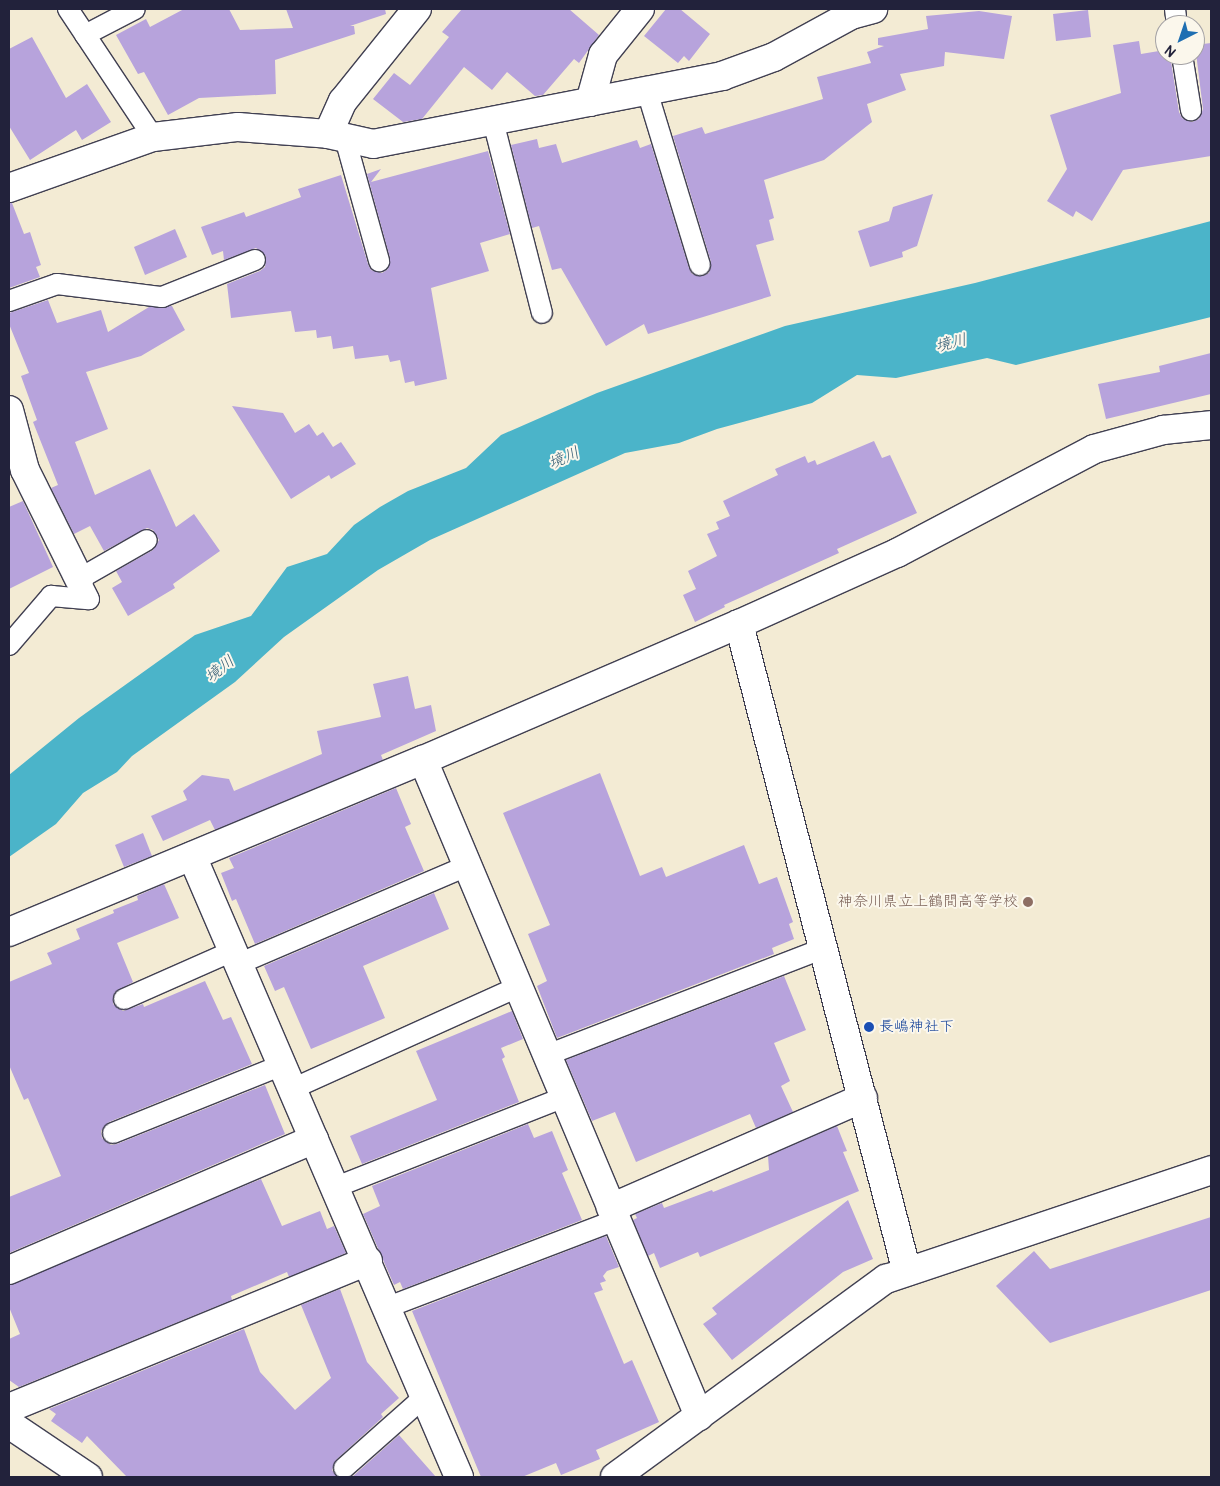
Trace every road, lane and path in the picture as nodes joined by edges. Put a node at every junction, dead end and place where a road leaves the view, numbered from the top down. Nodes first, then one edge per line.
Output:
1 (68, 9) edge
2 (135, 9) edge
3 (417, 9) edge
4 (640, 9) edge
5 (856, 11) edge
6 (85, 35) junction
7 (1184, 65) edge
8 (647, 91) junction
9 (590, 102) junction
10 (1191, 110) dead end
11 (493, 121) junction
12 (337, 136) junction
13 (153, 137) junction
14 (9, 188) edge
15 (255, 260) dead end
16 (379, 261) dead end
17 (700, 264) dead end
18 (9, 301) edge
19 (542, 313) dead end
20 (9, 410) edge
21 (1211, 424) edge
22 (147, 540) dead end
23 (79, 579) junction
24 (738, 624) junction
25 (9, 645) edge
26 (423, 760) junction
27 (192, 856) junction
28 (467, 866) junction
29 (9, 932) edge
30 (824, 948) junction
31 (236, 958) junction
32 (518, 987) junction
33 (124, 999) dead end
34 (547, 1055) junction
35 (287, 1077) junction
36 (564, 1097) junction
37 (863, 1098) junction
38 (113, 1133) dead end
39 (314, 1139) junction
40 (1211, 1170) edge
41 (336, 1187) junction
42 (614, 1214) junction
43 (368, 1261) junction
44 (9, 1270) edge
45 (907, 1272) junction
46 (388, 1307) junction
47 (425, 1396) junction
48 (9, 1408) edge
49 (699, 1416) junction
50 (9, 1424) edge
51 (344, 1468) dead end
52 (88, 1477) edge
53 (459, 1477) edge
54 (615, 1477) edge

1 - 6 lane
2 - 6 lane
3 - 12 street
4 - 9 street
5 - 8 street
6 - 13 lane
7 - 10 lane
8 - 9 street
8 - 17 lane
9 - 11 street
11 - 12 street
11 - 19 lane
12 - 13 street
12 - 16 lane
13 - 14 street
15 - 18 lane
20 - 23 street
21 - 24 street
22 - 23 lane
23 - 25 lane
24 - 26 street
24 - 30 street
26 - 27 street
26 - 28 street
27 - 29 street
27 - 31 street
28 - 31 lane
28 - 32 street
30 - 34 lane
30 - 37 street
31 - 33 lane
31 - 35 street
32 - 34 street
32 - 35 lane
34 - 36 street
35 - 38 lane
35 - 39 street
36 - 41 lane
36 - 42 street
37 - 42 street
37 - 45 street
39 - 41 street
39 - 44 street
40 - 45 street
41 - 43 street
42 - 46 lane
42 - 49 street
43 - 46 street
43 - 48 street
45 - 49 street
46 - 47 street
47 - 51 lane
47 - 53 street
49 - 54 street
50 - 52 street

